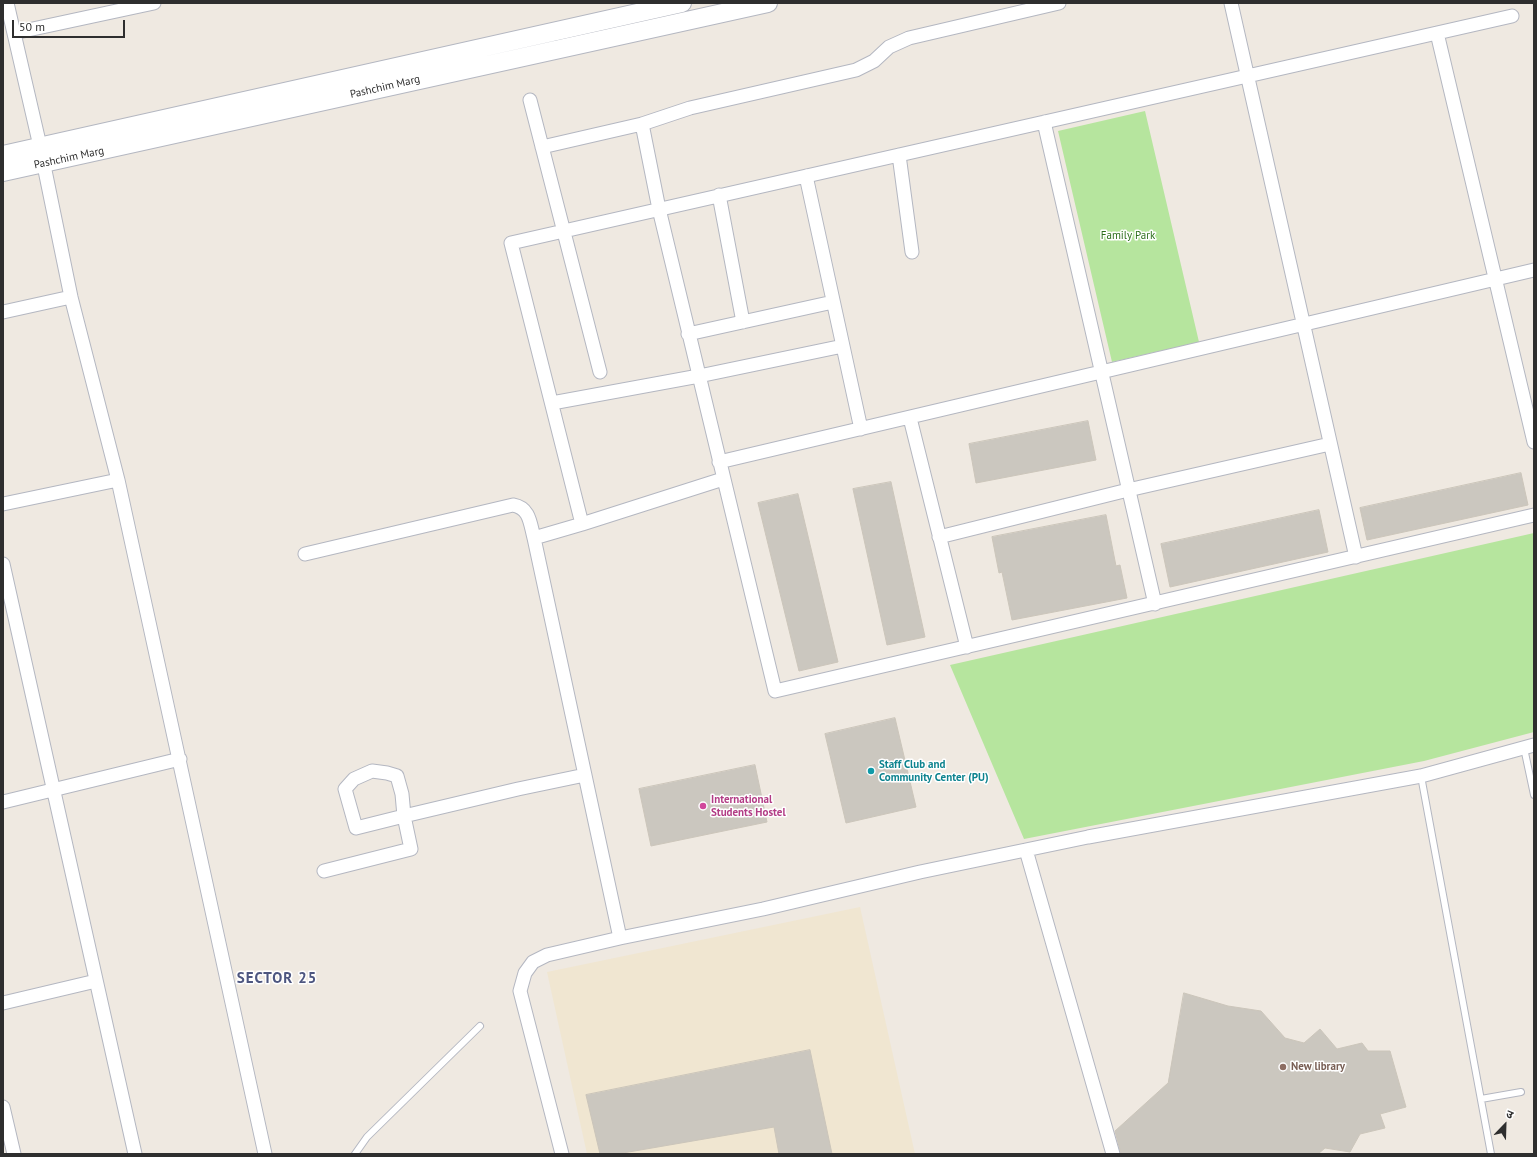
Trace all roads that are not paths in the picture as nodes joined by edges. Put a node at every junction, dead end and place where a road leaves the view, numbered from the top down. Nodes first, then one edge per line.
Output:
1 (7, 3) edge
2 (154, 3) edge
3 (682, 3) edge
4 (768, 3) edge
5 (1059, 3) edge
6 (1231, 3) edge
7 (1512, 16) dead end
8 (14, 33) junction
9 (1437, 33) junction
10 (1248, 76) junction
11 (530, 100) dead end
12 (1044, 122) junction
13 (642, 124) junction
14 (542, 147) junction
15 (3, 155) edge
16 (42, 155) junction
17 (900, 155) junction
18 (3, 172) edge
19 (806, 176) junction
20 (719, 195) junction
21 (659, 209) junction
22 (563, 230) junction
23 (912, 252) dead end
24 (1534, 270) edge
25 (1495, 280) junction
26 (71, 297) junction
27 (833, 302) junction
28 (3, 312) edge
29 (743, 322) junction
30 (1303, 325) junction
31 (688, 334) junction
32 (843, 346) junction
33 (600, 372) dead end
34 (1101, 373) junction
35 (699, 376) junction
36 (552, 403) junction
37 (910, 418) junction
38 (861, 429) junction
39 (1534, 442) edge
40 (1330, 444) junction
41 (719, 462) junction
42 (724, 479) junction
43 (118, 480) junction
44 (1128, 490) junction
45 (3, 504) edge
46 (1534, 515) edge
47 (582, 524) junction
48 (939, 537) junction
49 (534, 538) junction
50 (305, 554) dead end
51 (1356, 557) junction
52 (3, 564) edge
53 (1155, 604) junction
54 (967, 647) junction
55 (1529, 747) edge
56 (180, 759) junction
57 (585, 775) junction
58 (1421, 776) junction
59 (54, 788) junction
60 (1534, 795) edge
61 (3, 802) edge
62 (404, 816) junction
63 (1026, 850) junction
64 (324, 871) dead end
65 (620, 938) junction
66 (96, 981) junction
67 (3, 1003) edge
68 (480, 1026) dead end
69 (1521, 1092) dead end
70 (1481, 1099) junction
71 (3, 1106) edge
72 (14, 1154) edge
73 (135, 1154) edge
74 (265, 1154) edge
75 (355, 1154) edge
76 (562, 1154) edge
77 (1113, 1154) edge
78 (1491, 1154) edge

1 - 8 street
2 - 8 street
3 - 16 main road
4 - 16 main road, Pashchim Marg
5 - 13 street
6 - 10 street
7 - 9 street
8 - 16 street
9 - 10 street
9 - 25 street
10 - 12 street
10 - 30 street
11 - 14 street
12 - 17 street
12 - 34 street
13 - 14 street
13 - 21 street
14 - 22 street
15 - 16 main road
16 - 18 main road, Pashchim Marg
16 - 26 street
17 - 19 street
17 - 23 street
19 - 20 street
19 - 27 street
20 - 21 street
20 - 29 street
21 - 22 street
21 - 31 street
22 - 33 street
22 - 36 street
24 - 25 street
25 - 30 street
25 - 39 street
26 - 28 street
26 - 43 street
27 - 29 street
27 - 32 street
29 - 31 street
30 - 34 street
30 - 40 street
31 - 35 street
32 - 35 street
32 - 38 street
34 - 37 street
34 - 44 street
35 - 36 street
35 - 41 street
36 - 47 street
37 - 38 street
37 - 48 street
38 - 41 street
40 - 44 street
40 - 51 street
41 - 42 street
42 - 47 street
42 - 54 street
43 - 45 street
43 - 56 street
44 - 48 street
44 - 53 street
46 - 51 street
47 - 49 street
48 - 54 street
49 - 50 street
49 - 57 street
51 - 53 street
52 - 59 street
53 - 54 street
55 - 58 street
55 - 60 lane
56 - 59 street
56 - 74 street
57 - 62 street
57 - 65 street
58 - 63 street
58 - 70 lane
59 - 61 street
59 - 66 street
62 - 62 street
62 - 64 street
63 - 65 street
63 - 77 street
65 - 76 street
66 - 67 street
66 - 73 street
68 - 75 lane
69 - 70 lane
70 - 78 lane
71 - 72 street

